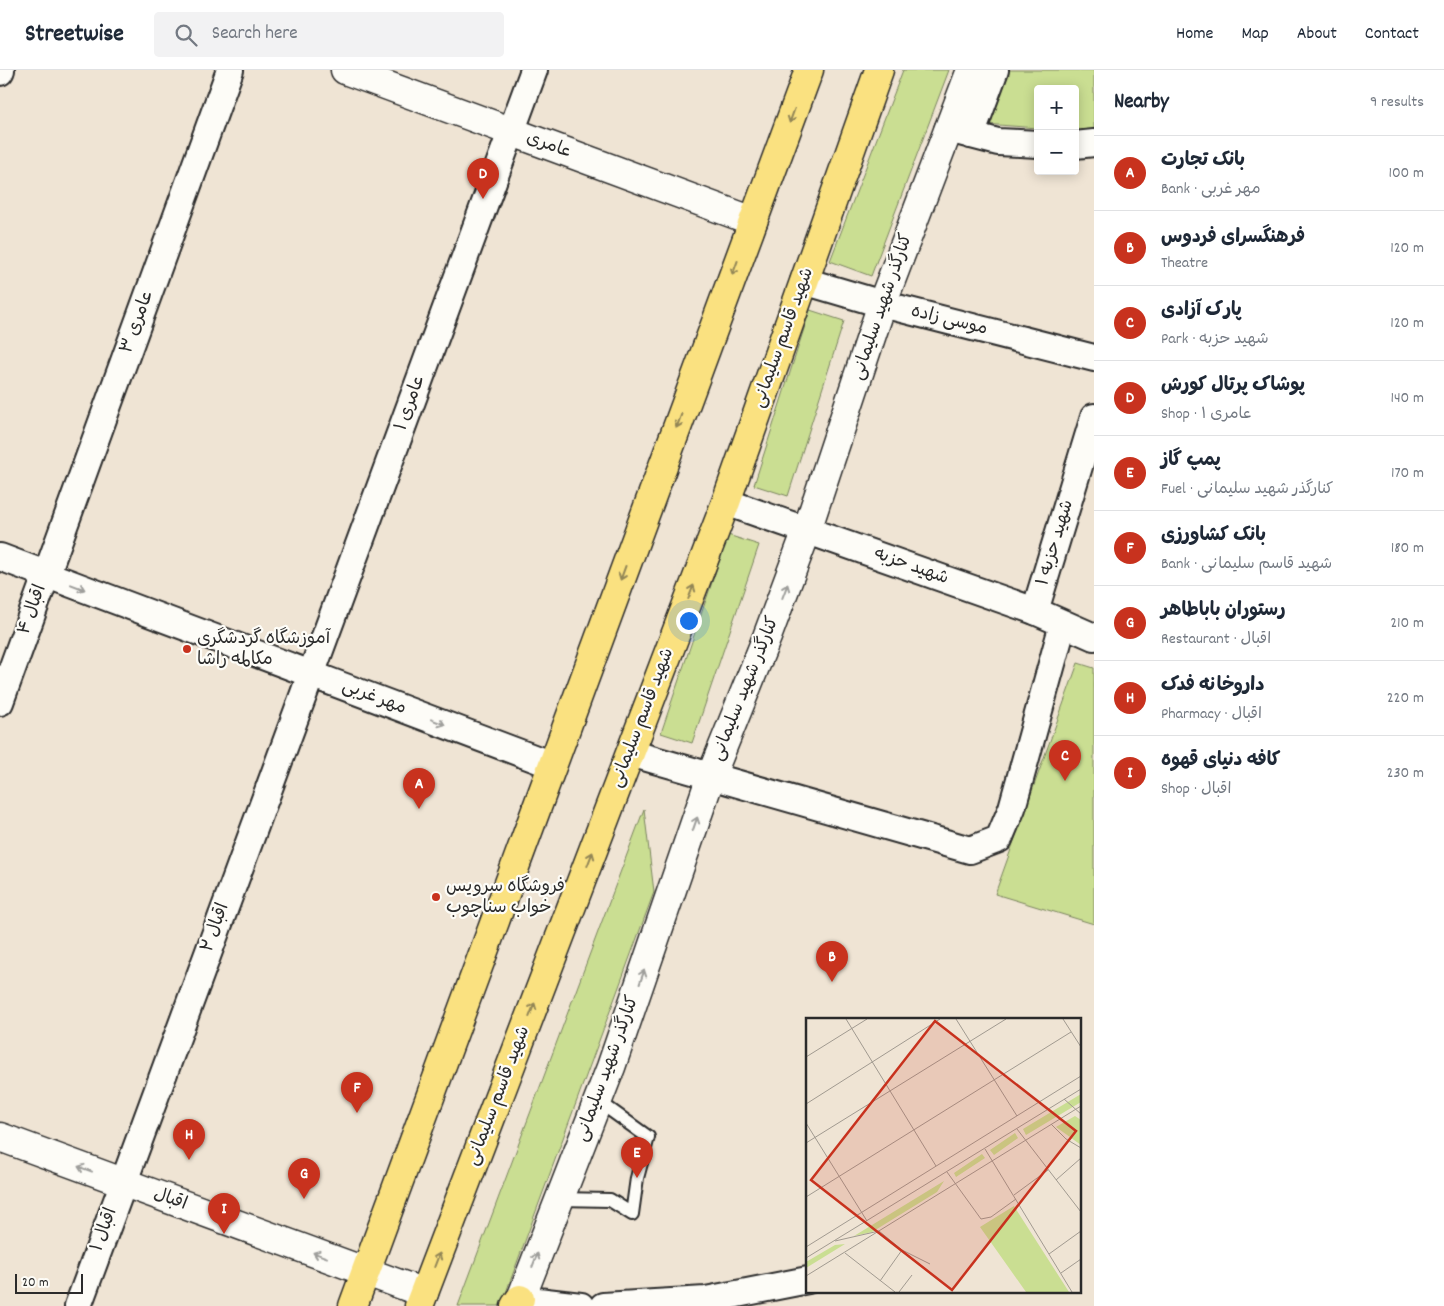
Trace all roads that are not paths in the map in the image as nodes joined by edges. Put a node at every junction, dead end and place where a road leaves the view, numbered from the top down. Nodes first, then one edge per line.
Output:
1 (230, 70) edge
2 (345, 70) edge
3 (534, 70) edge
4 (809, 70) edge
5 (879, 70) edge
6 (971, 70) edge
7 (996, 70) edge
8 (511, 132) junction
9 (960, 132) junction
10 (1094, 143) edge
11 (1034, 144) edge
12 (1079, 145) edge
13 (753, 221) junction
14 (804, 281) junction
15 (882, 304) junction
16 (1094, 358) edge
17 (1094, 417) edge
18 (726, 502) junction
19 (808, 530) junction
20 (0, 558) edge
21 (46, 575) junction
22 (1035, 612) junction
23 (1063, 624) junction
24 (1094, 637) edge
25 (310, 674) junction
26 (0, 702) edge
27 (630, 753) junction
28 (552, 765) junction
29 (711, 776) junction
30 (598, 1101) junction
31 (0, 1137) edge
32 (122, 1182) junction
33 (559, 1199) junction
34 (366, 1271) junction
35 (806, 1280) edge
36 (422, 1300) edge
37 (706, 1303) edge
38 (518, 1304) edge
39 (78, 1306) edge
40 (353, 1306) edge
41 (581, 1306) edge
42 (603, 1306) edge

1 - 21 street, عامری ۳
2 - 8 street, عامری
3 - 8 street, عامری ۱
4 -> 13 highway
5 - 14 highway, شهید قاسم سلیمانی
6 - 9 street, کنارگذر شهید سلیمانی
7 - 9 street
8 - 13 street, عامری
8 - 25 street, عامری ۱
9 - 11 street
9 - 15 street, کنارگذر شهید سلیمانی
10 - 12 street
13 -> 28 highway
14 - 15 street, موسی زاده
14 - 18 highway, شهید قاسم سلیمانی
15 - 16 street, موسی زاده
15 - 19 street, کنارگذر شهید سلیمانی
17 - 22 street, شهید حزبه ۱
18 - 19 street, شهید حزبه
27 -> 18 highway, شهید قاسم سلیمانی
19 - 22 street, شهید حزبه
29 -> 19 street, کنارگذر شهید سلیمانی
20 - 21 street, مهر غربی
21 -> 25 street, مهر غربی
21 - 26 street, اقبال ۴
22 - 23 street, شهید حزبه
23 - 24 street, شهید حزبه
23 - 29 street
25 -> 28 street, مهر غربی
25 - 32 street, اقبال ۲
27 - 29 street
36 -> 27 highway, شهید قاسم سلیمانی
28 - 34 highway
30 -> 29 street, کنارگذر شهید سلیمانی
30 - 33 street, کنارگذر شهید سلیمانی
30 - 33 lane
32 -> 31 street, اقبال
34 -> 32 street, اقبال
32 - 39 street, اقبال ۱
38 -> 33 street, کنارگذر شهید سلیمانی
34 - 36 street, اقبال
34 - 40 highway
35 - 37 street
37 - 42 street
38 - 41 street

